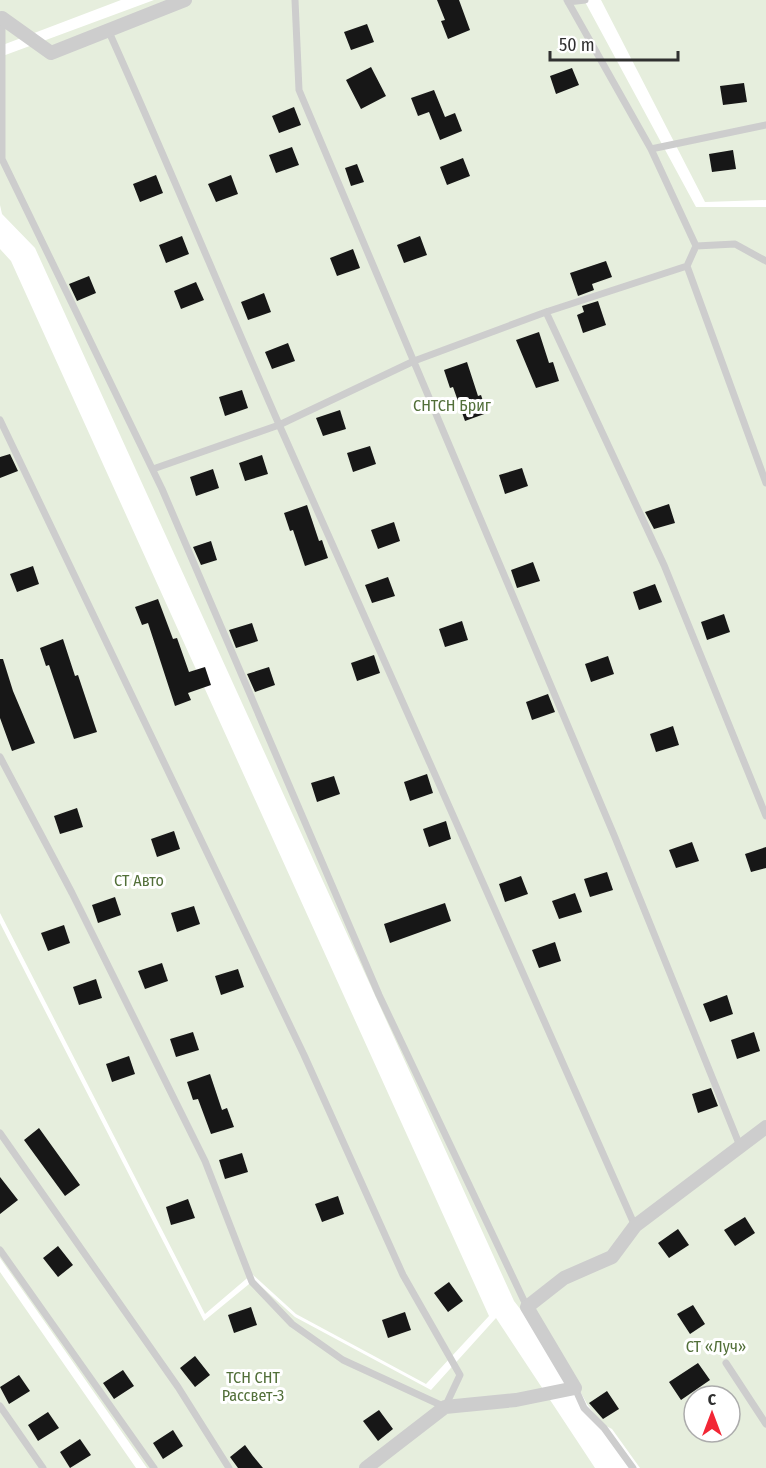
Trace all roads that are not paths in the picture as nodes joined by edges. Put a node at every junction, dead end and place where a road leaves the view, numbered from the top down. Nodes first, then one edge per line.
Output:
1 (185, 0) edge
2 (295, 0) edge
3 (585, 0) edge
4 (567, 1) edge
5 (1, 15) edge
6 (109, 32) junction
7 (766, 125) edge
8 (651, 149) junction
9 (696, 246) junction
10 (766, 261) edge
11 (687, 266) junction
12 (546, 312) junction
13 (414, 361) junction
14 (0, 420) edge
15 (279, 425) junction
16 (153, 469) junction
17 (766, 483) edge
18 (0, 757) edge
19 (766, 816) edge
20 (766, 1127) edge
21 (0, 1133) edge
22 (740, 1146) junction
23 (635, 1226) junction
24 (0, 1250) edge
25 (527, 1307) junction
26 (726, 1363) dead end
27 (575, 1388) junction
28 (0, 1406) edge
29 (445, 1407) junction
30 (766, 1424) edge
31 (43, 1468) edge
32 (154, 1468) edge
33 (229, 1468) edge
34 (366, 1468) edge
35 (633, 1468) edge

1 - 6 street
2 - 13 lane
3 - 4 lane
4 - 8 lane
5 - 6 street
5 - 16 lane
6 - 15 lane
7 - 8 lane
8 - 9 lane
9 - 10 lane
9 - 11 lane
11 - 12 lane
11 - 17 lane
12 - 13 lane
12 - 19 lane
13 - 15 lane
13 - 22 lane
14 - 29 lane
15 - 16 lane
15 - 23 lane
16 - 25 lane
18 - 29 lane
20 - 22 street
21 - 33 lane
22 - 23 street
23 - 25 street
24 - 32 lane
25 - 27 street
26 - 30 lane
27 - 29 street
27 - 35 lane
28 - 31 lane
29 - 34 street

